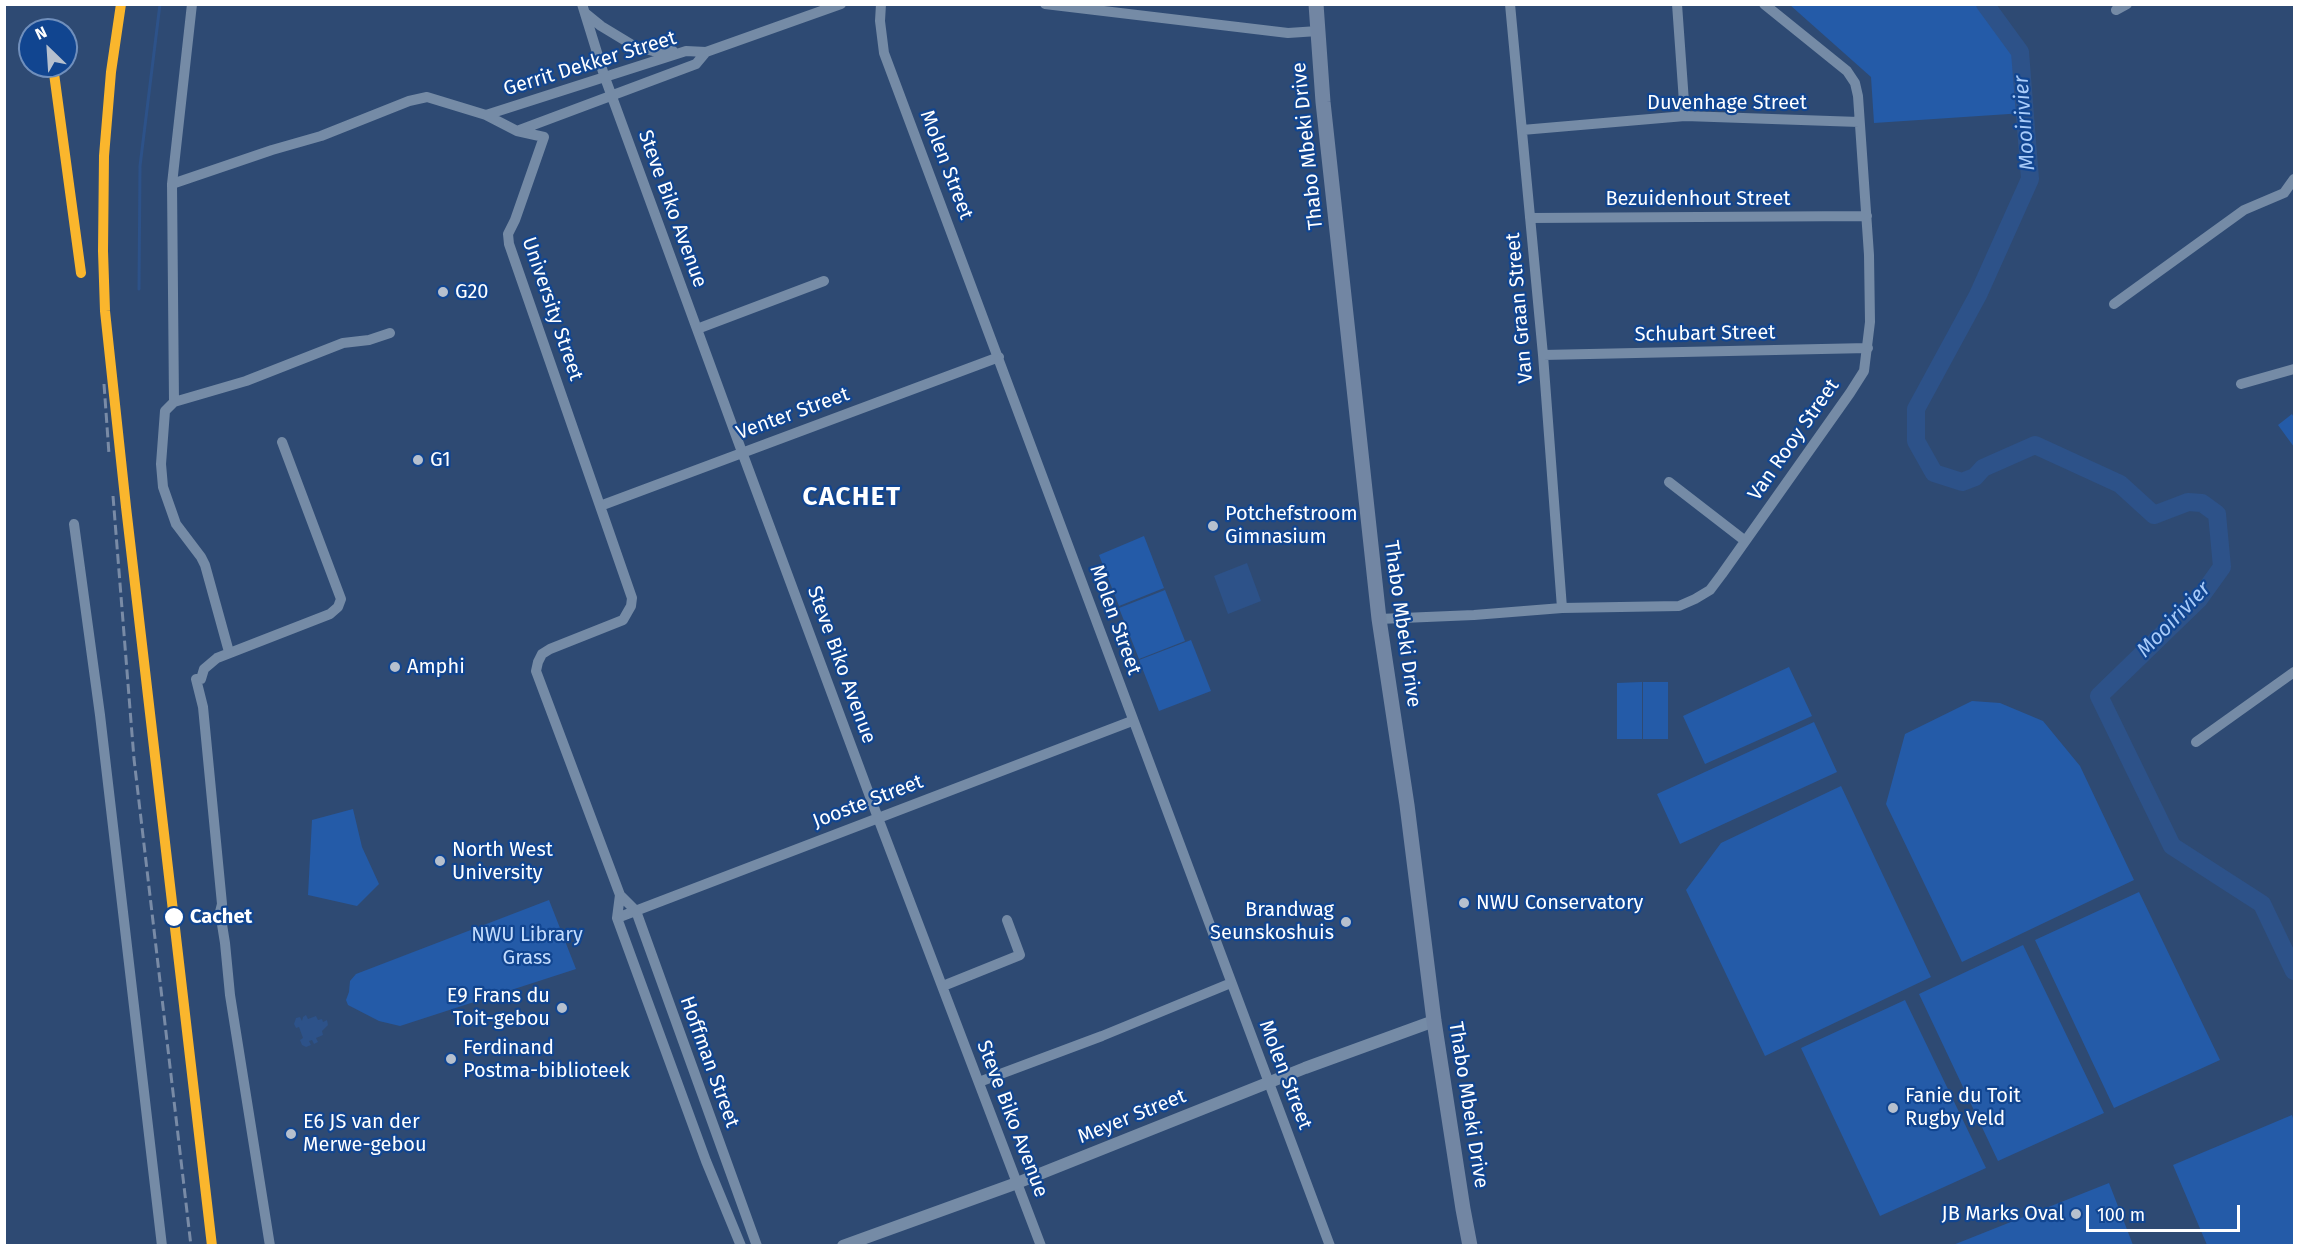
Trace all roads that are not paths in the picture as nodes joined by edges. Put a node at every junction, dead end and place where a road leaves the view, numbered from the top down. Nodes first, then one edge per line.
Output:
1 (192, 4) edge
2 (841, 4) edge
3 (881, 4) edge
4 (1045, 4) edge
5 (1316, 4) edge
6 (1510, 4) edge
7 (1677, 4) edge
8 (1764, 4) edge
9 (2127, 4) edge
10 (584, 8) edge
11 (2116, 10) dead end
12 (1318, 31) junction
13 (686, 51) junction
14 (706, 52) junction
15 (604, 75) junction
16 (611, 94) junction
17 (486, 115) junction
18 (1684, 116) junction
19 (1859, 122) junction
20 (1522, 130) junction
21 (517, 131) junction
22 (2295, 179) edge
23 (172, 184) junction
24 (1866, 216) junction
25 (1530, 218) junction
26 (824, 281) dead end
27 (2114, 304) dead end
28 (697, 328) junction
29 (390, 333) dead end
30 (1868, 348) junction
31 (1543, 355) junction
32 (999, 357) junction
33 (2295, 369) edge
34 (2241, 384) dead end
35 (174, 402) junction
36 (282, 442) dead end
37 (742, 452) junction
38 (1669, 482) dead end
39 (600, 506) junction
40 (74, 524) dead end
41 (1744, 540) junction
42 (1562, 608) junction
43 (1379, 619) junction
44 (229, 651) junction
45 (2295, 672) edge
46 (539, 680) joint
47 (1132, 721) junction
48 (2196, 742) dead end
49 (878, 818) junction
50 (620, 895) junction
51 (636, 911) junction
52 (617, 918) junction
53 (1007, 920) dead end
54 (1231, 983) junction
55 (943, 986) junction
56 (1434, 1021) junction
57 (979, 1082) junction
58 (1268, 1083) junction
59 (1017, 1184) junction
60 (162, 1245) edge
61 (270, 1245) edge
62 (741, 1245) edge
63 (757, 1245) edge
64 (843, 1245) edge
65 (1041, 1245) edge
66 (1330, 1245) edge
67 (1470, 1245) edge

1 - 23 street
2 - 14 street, Gerrit Dekker Street
3 - 32 street, Molen Street
4 - 12 street
5 - 12 main road, Thabo Mbeki Drive
6 - 20 street, Van Graan Street
7 - 18 street
8 - 19 street, Van Rooy Street
9 - 11 street
10 - 13 street
10 - 15 street, Steve Biko Avenue
12 - 43 main road, Thabo Mbeki Drive
13 - 14 street, Gerrit Dekker Street
13 - 15 street, Gerrit Dekker Street
14 - 16 street, Gerrit Dekker Street
15 - 16 street, Steve Biko Avenue
15 - 17 street, Gerrit Dekker Street
16 - 21 street, Gerrit Dekker Street
16 - 28 street, Steve Biko Avenue
17 - 21 street, University Street
17 - 23 street, University Street
18 - 19 street, Duvenhage Street
18 - 20 street, Duvenhage Street
19 - 24 street, Van Rooy Street
20 - 25 street, Van Graan Street
21 - 39 street, University Street
22 - 27 street
23 - 35 street
24 - 25 street, Bezuidenhout Street
24 - 30 street, Van Rooy Street
25 - 31 street, Van Graan Street
26 - 28 street
28 - 37 street, Steve Biko Avenue
29 - 35 street
30 - 31 street, Schubart Street
30 - 41 street, Van Rooy Street
31 - 42 street, Van Graan Street
32 - 37 street, Venter Street
32 - 47 street, Molen Street
33 - 34 street
35 - 44 street
36 - 44 street
37 - 39 street, Venter Street
37 - 49 street, Steve Biko Avenue
38 - 41 street
39 - 46 street, University Street
40 - 60 street
41 - 42 street, Van Rooy Street
42 - 43 street, Van Rooy Street
43 - 56 main road, Thabo Mbeki Drive
44 - 61 street
45 - 48 street
46 - 50 street, Hoffman Street
47 - 49 street, Jooste Street
47 - 54 street, Molen Street
49 - 51 street, Jooste Street
49 - 55 street, Steve Biko Avenue
50 - 51 street, Hoffman Street
50 - 52 street, Hoffman Street
51 - 52 street, Jooste Street
51 - 63 street, Hoffman Street
52 - 62 street, Hoffman Street
53 - 55 street
54 - 57 street
54 - 58 street, Molen Street
55 - 57 street, Steve Biko Avenue
56 - 58 street, Meyer Street
56 - 67 main road, Thabo Mbeki Drive
57 - 59 street, Steve Biko Avenue
58 - 59 street, Meyer Street
58 - 66 street, Molen Street
59 - 64 street, Meyer Street
59 - 65 street, Steve Biko Avenue

